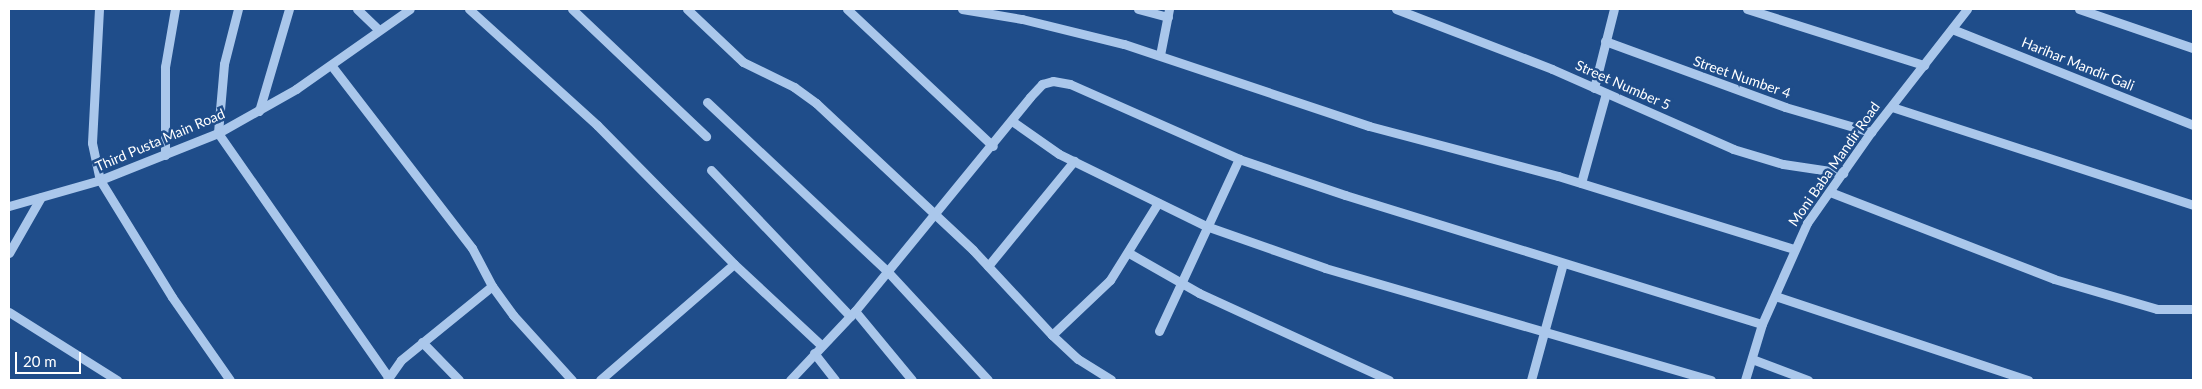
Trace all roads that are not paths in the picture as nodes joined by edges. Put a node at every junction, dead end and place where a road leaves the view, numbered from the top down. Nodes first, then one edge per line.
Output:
1 (99, 9) edge
2 (175, 9) edge
3 (238, 9) edge
4 (288, 9) edge
5 (357, 9) edge
6 (410, 9) edge
7 (469, 9) edge
8 (572, 9) edge
9 (687, 9) edge
10 (847, 9) edge
11 (966, 9) edge
12 (1138, 9) edge
13 (1396, 9) edge
14 (1614, 9) edge
15 (1747, 9) edge
16 (1967, 9) edge
17 (2079, 9) edge
18 (1017, 13) edge
19 (1168, 13) edge
20 (1952, 29) junction
21 (379, 30) junction
22 (1605, 41) junction
23 (2193, 48) edge
24 (1160, 55) junction
25 (331, 65) junction
26 (1924, 65) junction
27 (1594, 88) junction
28 (1606, 93) junction
29 (707, 102) dead end
30 (1892, 106) junction
31 (259, 110) junction
32 (1012, 122) junction
33 (2193, 125) edge
34 (1871, 132) junction
35 (218, 134) junction
36 (706, 136) dead end
37 (992, 146) junction
38 (164, 155) junction
39 (1239, 159) junction
40 (1074, 161) junction
41 (711, 170) dead end
42 (1843, 173) junction
43 (100, 180) junction
44 (1581, 183) junction
45 (1830, 192) junction
46 (41, 197) junction
47 (1158, 203) junction
48 (2193, 205) edge
49 (9, 206) edge
50 (936, 213) junction
51 (1206, 226) junction
52 (1794, 249) junction
53 (9, 252) edge
54 (1129, 253) junction
55 (1563, 263) junction
56 (734, 264) junction
57 (988, 266) junction
58 (888, 272) junction
59 (1182, 283) junction
60 (492, 286) junction
61 (1775, 296) junction
62 (2193, 309) edge
63 (9, 312) edge
64 (853, 313) junction
65 (1762, 324) junction
66 (1159, 330) dead end
67 (1544, 332) junction
68 (1052, 334) junction
69 (422, 342) junction
70 (821, 345) junction
71 (814, 354) junction
72 (1752, 359) junction
73 (388, 379) edge
74 (118, 380) edge
75 (230, 380) edge
76 (459, 380) edge
77 (572, 380) edge
78 (600, 380) edge
79 (790, 380) edge
80 (835, 380) edge
81 (912, 380) edge
82 (988, 380) edge
83 (1111, 380) edge
84 (1389, 380) edge
85 (1531, 380) edge
86 (1711, 380) edge
87 (1745, 380) edge
88 (1808, 380) edge
89 (2028, 380) edge

1 - 43 street
2 - 38 street
3 - 35 street
4 - 31 street
5 - 21 street
6 - 21 street, Third Pusta Main Road
7 - 56 street
8 - 36 street
9 - 50 street
10 - 37 street
11 - 18 street
12 - 19 street
13 - 27 street, Street Number 5
14 - 22 street
15 - 26 street
16 - 20 street, Moni Baba Mandir Road
17 - 23 street
18 - 24 street
19 - 24 street
20 - 26 street, Moni Baba Mandir Road
20 - 33 street, Harihar Mandir Gali
21 - 25 street, Third Pusta Main Road
22 - 27 street
22 - 34 street, Street Number 4
24 - 44 street
25 - 31 street, Third Pusta Main Road
25 - 60 street
26 - 30 street, Moni Baba Mandir Road
27 - 28 street, Street Number 5
28 - 42 street, Street Number 5
28 - 44 street
29 - 58 street
30 - 34 street, Moni Baba Mandir Road
30 - 48 street
31 - 35 street, Third Pusta Main Road
32 - 37 street
32 - 39 street
32 - 40 street
34 - 42 street, Moni Baba Mandir Road
35 - 38 street, Third Pusta Main Road
35 - 73 street
37 - 50 street
38 - 43 street, Third Pusta Main Road
39 - 51 street
39 - 55 street
40 - 47 street
40 - 57 street
41 - 64 street
42 - 45 street, Moni Baba Mandir Road
43 - 46 street, Third Pusta Main Road
43 - 75 street
44 - 52 street
45 - 52 street, Moni Baba Mandir Road
45 - 62 street
46 - 49 street, Third Pusta Main Road
46 - 53 street
47 - 51 street
47 - 54 street
50 - 57 street
50 - 58 street
51 - 59 street
51 - 67 street
52 - 61 street, Moni Baba Mandir Road
54 - 59 street
54 - 68 street
55 - 65 street
55 - 67 street
56 - 70 street
56 - 78 street
57 - 68 street
58 - 64 street
58 - 82 street
59 - 66 street
59 - 84 street
60 - 69 street
60 - 77 street
61 - 65 street, Moni Baba Mandir Road
61 - 89 street
63 - 74 street
64 - 70 street
64 - 81 street
65 - 72 street, Moni Baba Mandir Road
67 - 85 street
67 - 86 street
68 - 83 street
69 - 73 street
69 - 76 street
70 - 71 street
71 - 79 street
71 - 80 street
72 - 87 street, Moni Baba Mandir Road
72 - 88 street

